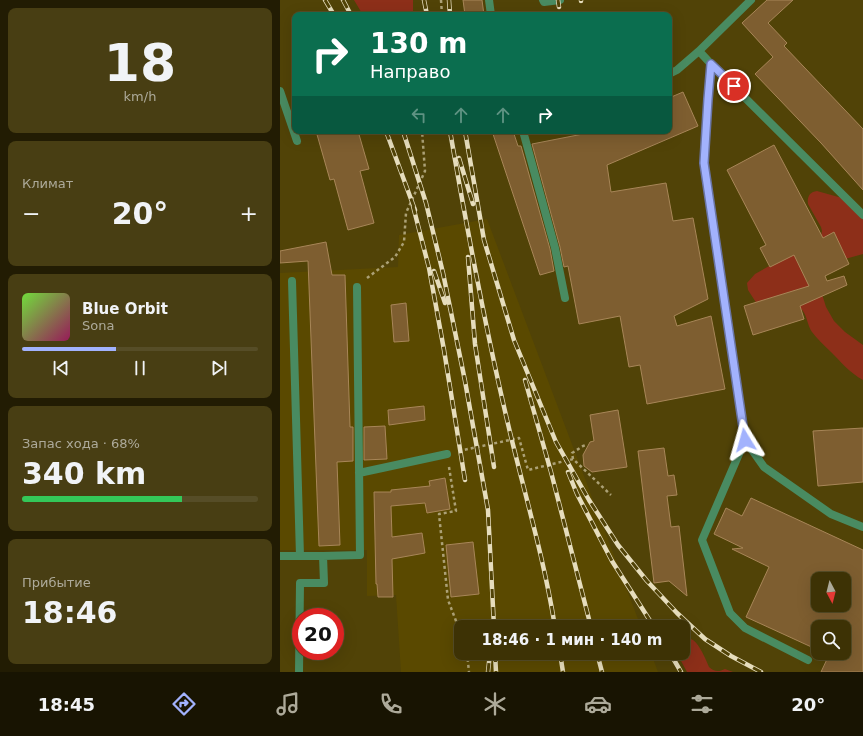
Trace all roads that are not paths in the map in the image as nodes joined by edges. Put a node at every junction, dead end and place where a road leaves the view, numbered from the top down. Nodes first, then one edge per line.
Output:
1 (489, 0) edge
2 (543, 0) edge
3 (560, 0) edge
4 (751, 0) edge
5 (491, 12) edge
6 (699, 51) junction
7 (711, 64) junction
8 (672, 72) edge
9 (280, 91) edge
10 (283, 110) edge
11 (292, 130) edge
12 (294, 134) edge
13 (524, 134) edge
14 (297, 141) dead end
15 (863, 215) edge
16 (292, 281) dead end
17 (357, 287) road end
18 (565, 298) dead end
19 (745, 440) junction
20 (448, 454) road end
21 (359, 473) junction
22 (863, 527) edge
23 (280, 556) edge
24 (300, 556) junction
25 (324, 556) junction
26 (808, 660) dead end
27 (299, 672) edge

1 - 5 lane
2 - 3 lane
4 - 6 lane
6 - 7 lane
6 - 8 lane
7 - 15 lane
7 - 19 lane
9 - 10 lane
10 - 11 lane
12 - 14 lane
13 - 18 lane
16 - 24 lane
17 - 21 lane
19 - 22 lane
19 - 26 lane
20 - 21 lane
21 - 25 lane
23 - 24 lane
24 - 25 lane
25 - 27 lane

